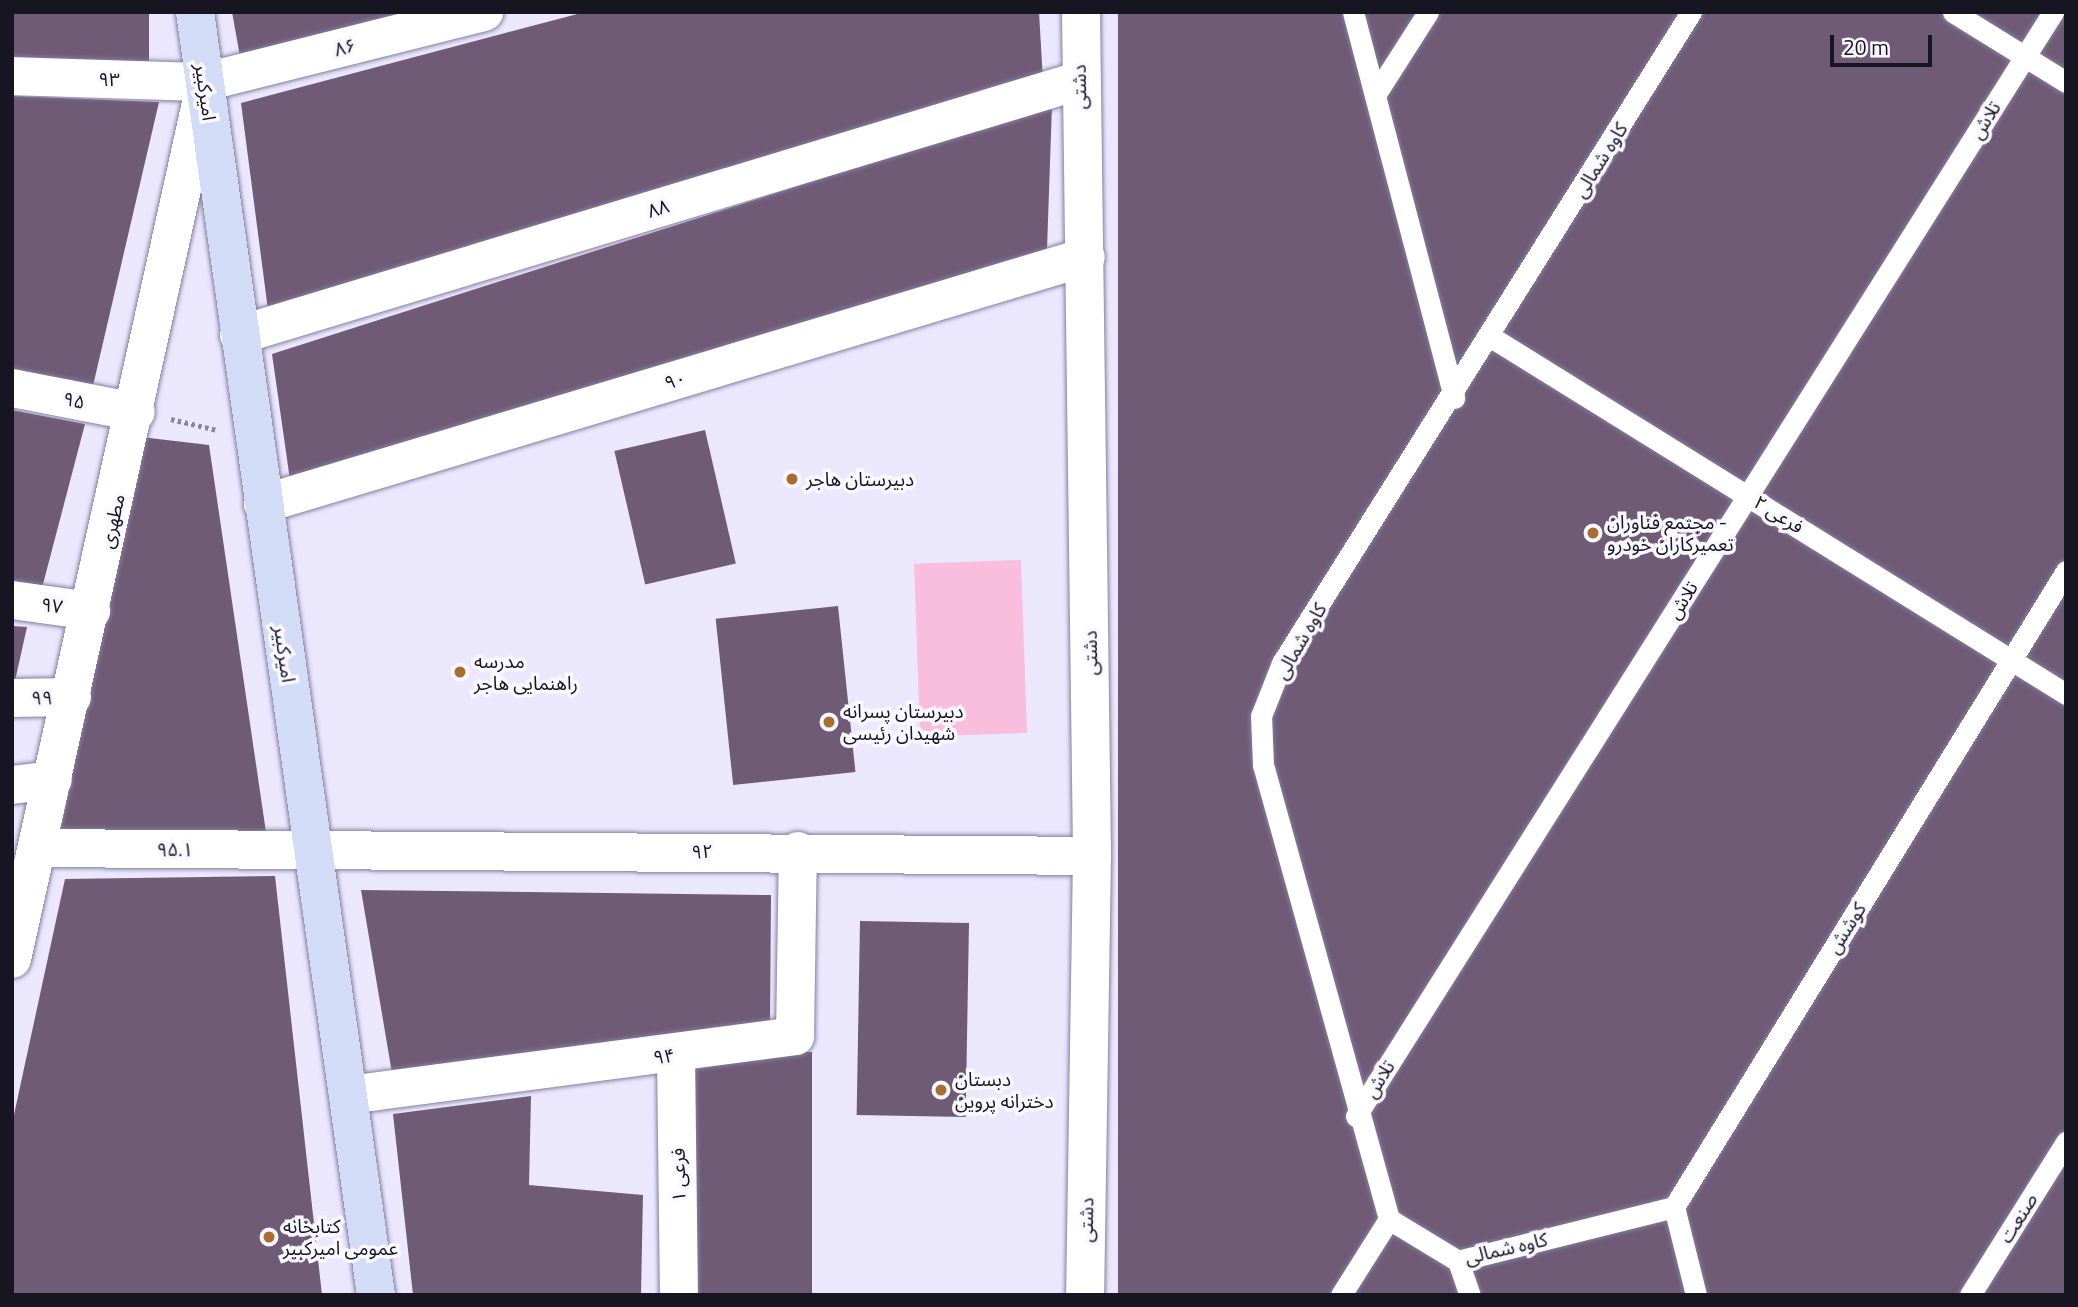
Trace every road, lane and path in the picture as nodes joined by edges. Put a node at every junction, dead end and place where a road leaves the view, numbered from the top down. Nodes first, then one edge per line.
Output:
1 (195, 12) edge
2 (484, 12) edge
3 (1081, 12) edge
4 (1353, 12) edge
5 (1427, 12) edge
6 (1691, 12) edge
7 (1953, 12) edge
8 (2053, 12) edge
9 (2025, 57) junction
10 (12, 76) edge
11 (1078, 81) junction
12 (205, 82) junction
13 (2066, 82) edge
14 (1375, 95) junction
15 (1087, 257) junction
16 (239, 335) junction
17 (1491, 337) junction
18 (12, 388) edge
19 (1454, 398) junction
20 (136, 412) junction
21 (254, 438) junction
22 (1748, 495) junction
23 (263, 504) junction
24 (2066, 571) edge
25 (12, 600) edge
26 (91, 611) junction
27 (2011, 660) junction
28 (2066, 694) edge
29 (72, 697) junction
30 (12, 698) edge
31 (53, 780) junction
32 (12, 785) edge
33 (37, 848) junction
34 (313, 851) junction
35 (798, 851) junction
36 (1092, 856) junction
37 (12, 959) edge
38 (676, 1055) junction
39 (348, 1095) junction
40 (1356, 1116) junction
41 (2066, 1142) edge
42 (1674, 1207) junction
43 (1389, 1219) junction
44 (1458, 1261) junction
45 (376, 1295) edge
46 (679, 1295) edge
47 (1085, 1295) edge
48 (1341, 1295) edge
49 (1470, 1295) edge
50 (1696, 1295) edge
51 (1970, 1295) edge

1 - 12 main road, امیرکبیر
2 - 12 street, ۸۶
3 - 11 street, دشتی
4 - 14 lane
5 - 14 lane
6 - 17 lane, کاوه شمالی
7 - 9 lane
8 - 9 lane, تلاش
9 - 13 lane
9 - 22 lane, تلاش
10 - 12 street, ۹۳
11 - 15 street, دشتی
11 - 16 street, ۸۸
12 - 16 main road, امیرکبیر
12 - 20 street, مطهری
14 - 19 lane
15 - 23 street, ۹۰
15 - 36 street, دشتی
16 - 21 main road, امیرکبیر
17 - 19 lane, کاوه شمالی
17 - 22 lane, فرعی ۲
18 - 20 street, ۹۵
19 - 40 lane, کاوه شمالی
20 - 21 path
20 - 26 street, مطهری
21 - 23 main road, امیرکبیر
22 - 27 lane, فرعی ۲
22 - 40 lane, تلاش
23 - 34 main road, امیرکبیر
24 - 27 lane, کوشش
25 - 26 street, ۹۷
26 - 29 street, مطهری
27 - 28 lane, فرعی ۲
27 - 42 lane, کوشش
29 - 30 street, ۹۹
29 - 31 street, مطهری
31 - 32 street
31 - 33 street, مطهری
33 - 34 street, ۹۵.۱
33 - 37 street, مطهری
34 - 35 street, ۹۲
34 - 39 main road, امیرکبیر
35 - 36 street, ۹۲
35 - 38 street, ۹۴
36 - 47 street, دشتی
38 - 39 street, ۹۴
38 - 46 street, فرعی ۱
39 - 45 main road, امیرکبیر
40 - 43 lane, کاوه شمالی
41 - 51 lane, صنعت
42 - 44 lane, کاوه شمالی
42 - 50 lane
43 - 44 lane, کاوه شمالی
43 - 48 lane
44 - 49 lane

